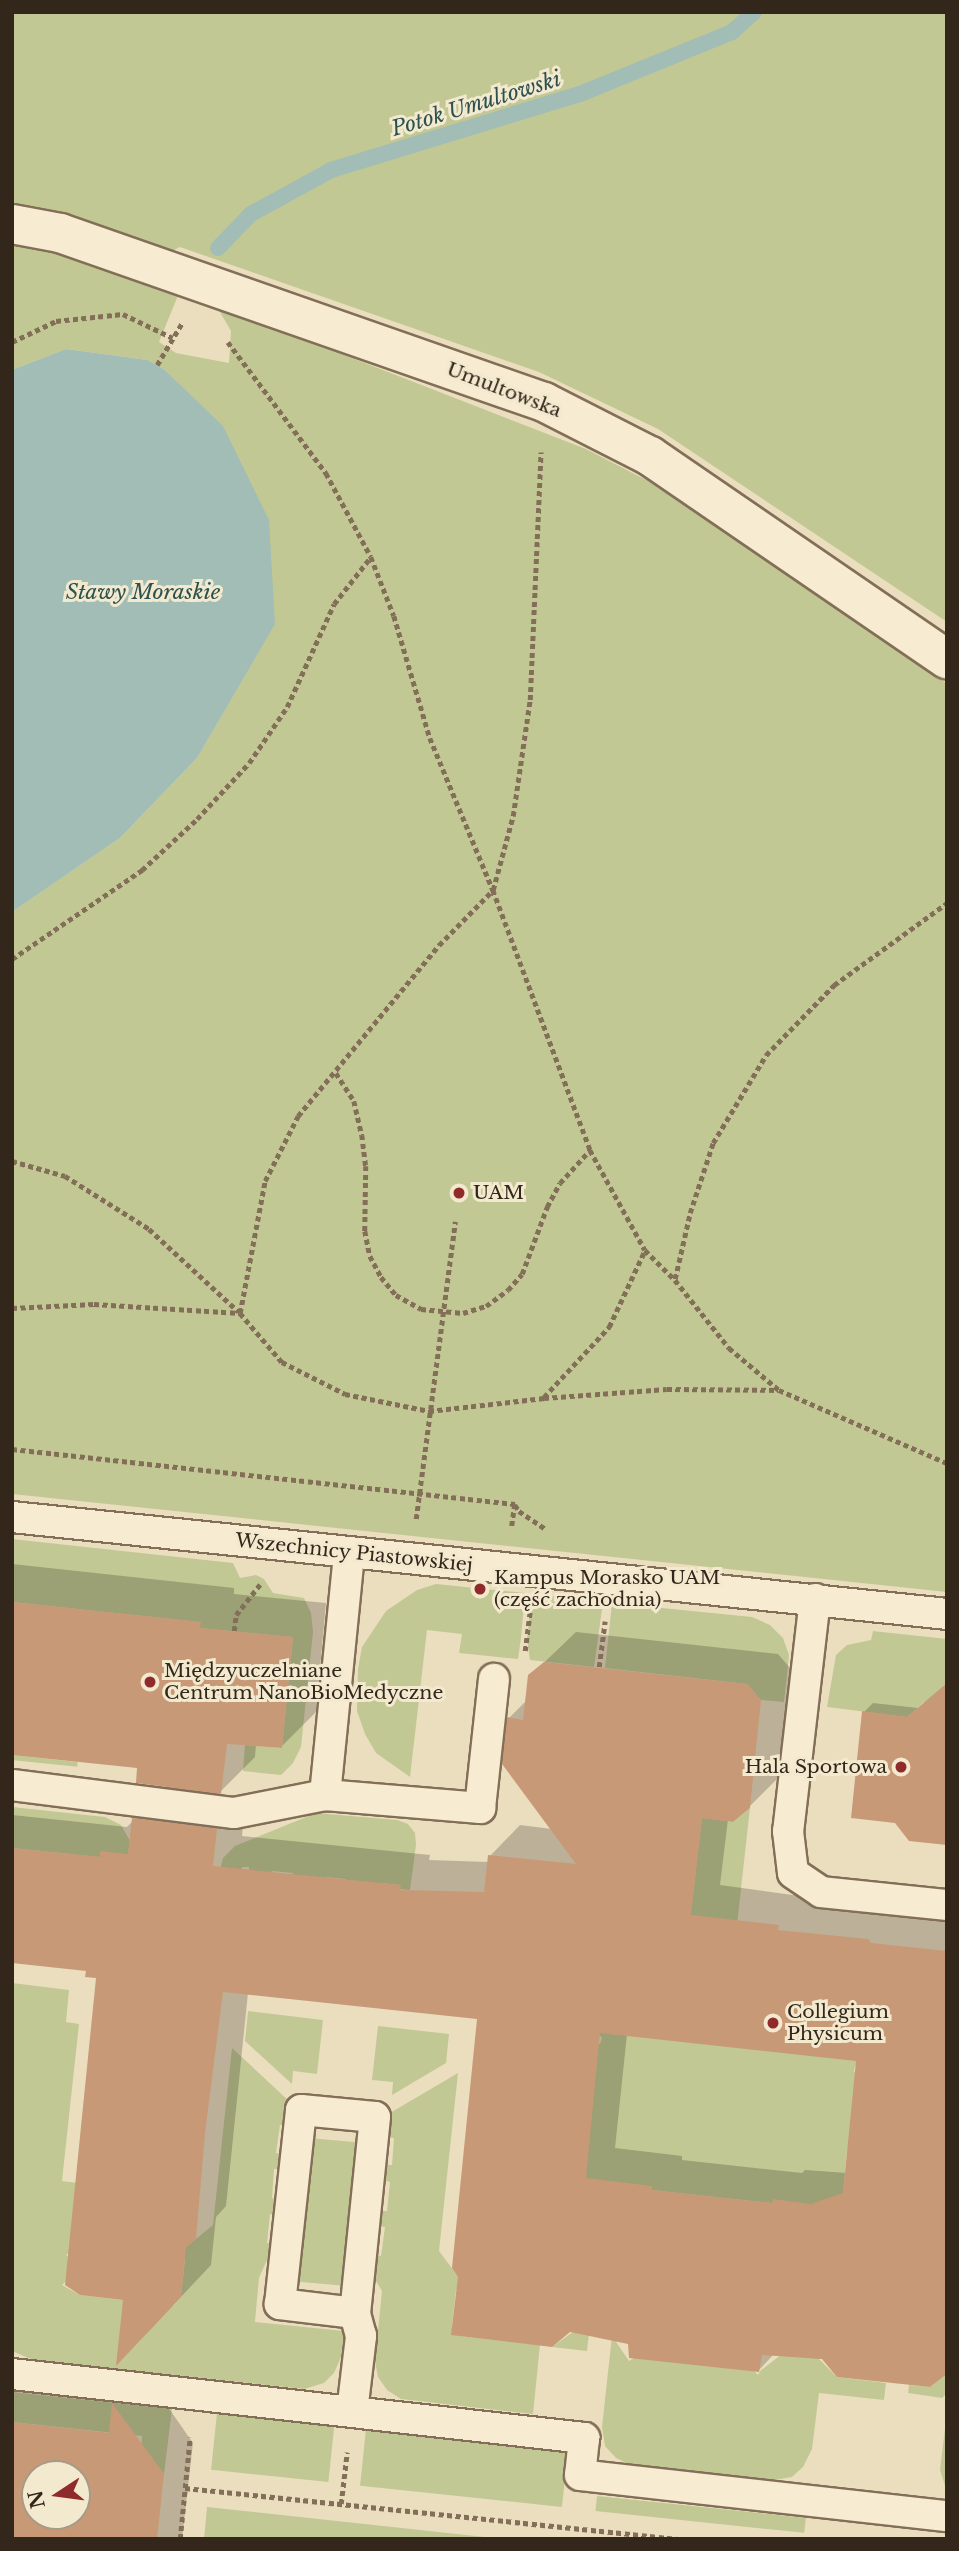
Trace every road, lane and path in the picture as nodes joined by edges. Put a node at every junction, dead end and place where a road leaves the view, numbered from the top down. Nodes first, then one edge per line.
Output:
1 (12, 224) edge
2 (206, 283) junction
3 (173, 338) dead end
4 (12, 342) edge
5 (544, 402) junction
6 (371, 557) junction
7 (947, 659) edge
8 (493, 890) junction
9 (947, 903) edge
10 (12, 959) edge
11 (336, 1072) junction
12 (590, 1150) junction
13 (12, 1161) edge
14 (455, 1222) dead end
15 (645, 1250) junction
16 (675, 1280) junction
17 (12, 1308) edge
18 (443, 1312) junction
19 (240, 1313) junction
20 (779, 1390) junction
21 (544, 1398) junction
22 (429, 1411) junction
23 (12, 1449) edge
24 (947, 1463) edge
25 (419, 1493) junction
26 (12, 1517) edge
27 (349, 1553) junction
28 (521, 1571) junction
29 (264, 1579) dead end
30 (815, 1599) junction
31 (947, 1614) edge
32 (234, 1631) dead end
33 (494, 1679) joint
34 (12, 1785) edge
35 (325, 1795) junction
36 (947, 1905) edge
37 (355, 2313) junction
38 (12, 2374) edge
39 (194, 2394) junction
40 (352, 2412) junction
41 (185, 2488) junction
42 (341, 2504) junction
43 (947, 2516) edge
44 (180, 2539) edge
45 (680, 2539) edge

1 - 2 street, Umultowska
2 - 5 street, Umultowska
2 - 6 path
3 - 4 path
5 - 7 street, Umultowska
5 - 8 path
6 - 8 path
6 - 10 path
8 - 11 path
8 - 12 path
9 - 16 path
11 - 18 path
11 - 19 path
12 - 15 path
12 - 18 path
13 - 19 path
14 - 18 path
15 - 16 path
15 - 21 path
16 - 20 path
17 - 19 path
18 - 22 path
19 - 22 path
20 - 21 path
20 - 24 path
21 - 22 path
22 - 25 path
23 - 25 path
25 - 28 path
26 - 27 lane, Wszechnicy Piastowskiej
27 - 28 lane, Wszechnicy Piastowskiej
27 - 35 lane
28 - 30 lane, Wszechnicy Piastowskiej
28 - 33 path
29 - 32 path
30 - 31 lane, Wszechnicy Piastowskiej
30 - 36 lane
33 - 35 lane
34 - 35 lane
37 - 37 lane
37 - 40 lane
38 - 39 lane
39 - 40 lane
39 - 41 path
40 - 42 path
40 - 43 lane
41 - 42 path
41 - 44 path
42 - 45 path

